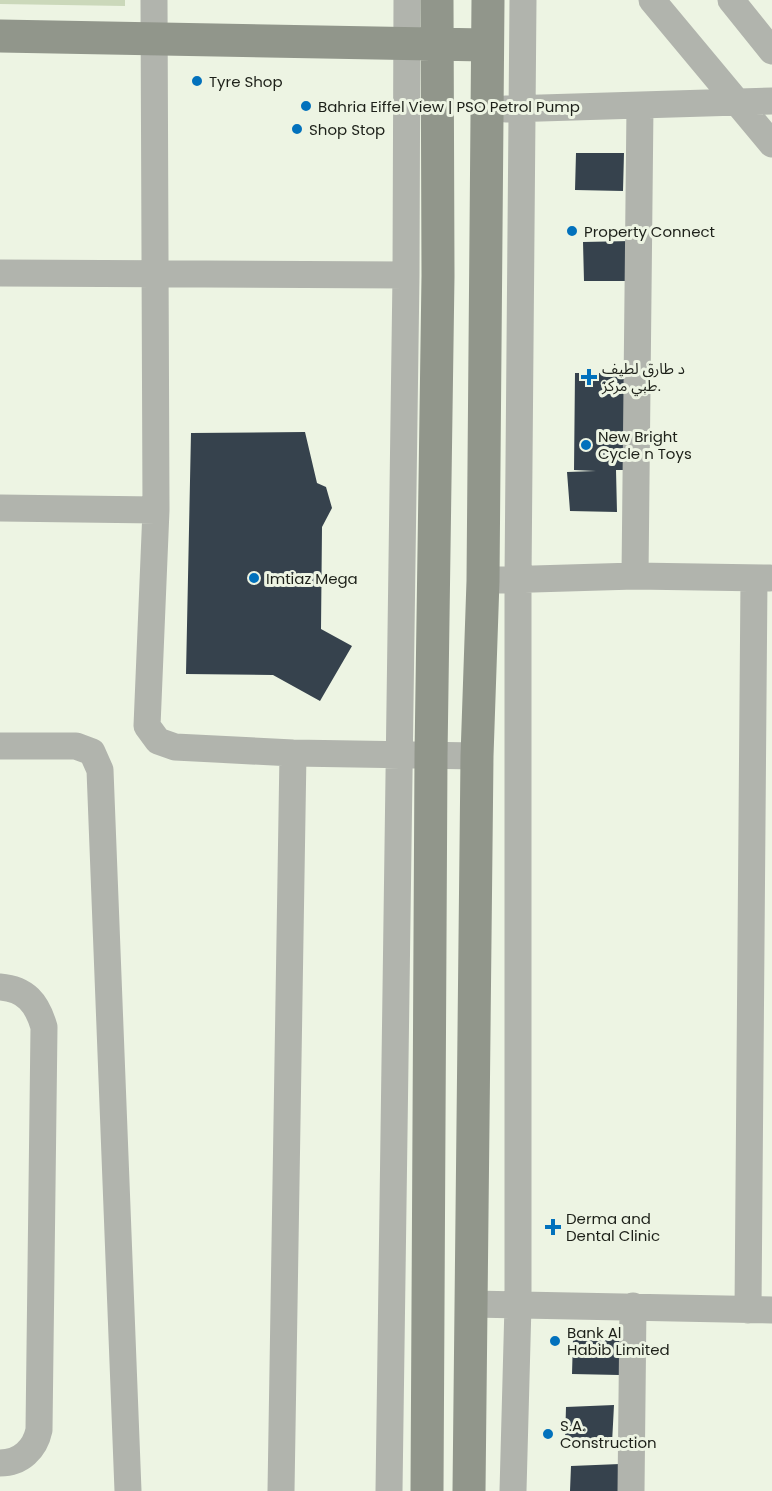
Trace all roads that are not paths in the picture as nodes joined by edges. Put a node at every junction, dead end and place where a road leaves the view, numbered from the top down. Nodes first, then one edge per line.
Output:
1 (154, 0) edge
2 (407, 0) edge
3 (437, 0) edge
4 (488, 0) edge
5 (523, 0) edge
6 (652, 0) edge
7 (731, 0) edge
8 (0, 36) edge
9 (154, 38) junction
10 (422, 43) junction
11 (486, 45) junction
12 (772, 51) edge
13 (737, 101) junction
14 (772, 101) edge
15 (640, 106) junction
16 (522, 107) junction
17 (487, 111) junction
18 (772, 144) edge
19 (0, 273) edge
20 (155, 273) junction
21 (406, 275) junction
22 (0, 508) edge
23 (156, 510) junction
24 (635, 576) junction
25 (763, 578) edge
26 (518, 579) junction
27 (483, 581) junction
28 (0, 746) edge
29 (293, 753) junction
30 (398, 756) junction
31 (431, 756) junction
32 (477, 756) junction
33 (762, 761) edge
34 (761, 943) edge
35 (0, 987) edge
36 (761, 1124) edge
37 (471, 1304) junction
38 (518, 1305) junction
39 (633, 1306) junction
40 (760, 1310) edge
41 (0, 1463) edge
42 (128, 1491) edge
43 (281, 1491) edge
44 (389, 1491) edge
45 (427, 1491) edge
46 (469, 1491) edge
47 (513, 1491) edge
48 (631, 1491) edge

1 - 9 street
2 - 10 street
3 - 10 street
4 - 11 street
5 - 16 street
6 - 13 street
7 - 12 street
8 - 9 street
9 - 10 street
9 - 20 street
10 - 11 street
10 - 21 street
10 - 31 street
11 - 17 street
13 - 14 street
13 - 15 street
13 - 18 street
15 - 16 street
15 - 24 street
16 - 17 street
16 - 26 street
17 - 27 street
19 - 20 street
20 - 21 street
20 - 23 street
21 - 30 street
22 - 23 street
23 - 29 street
24 - 25 street
24 - 26 street
25 - 33 street
26 - 27 street
26 - 38 street
27 - 32 street
28 - 42 street
29 - 30 street
29 - 43 street
30 - 31 street
30 - 44 street
31 - 32 street
31 - 45 street
32 - 37 street
33 - 34 street
34 - 36 street
35 - 41 street
36 - 40 street
37 - 38 street
37 - 46 street
38 - 39 street
38 - 47 street
39 - 40 street
39 - 48 street

